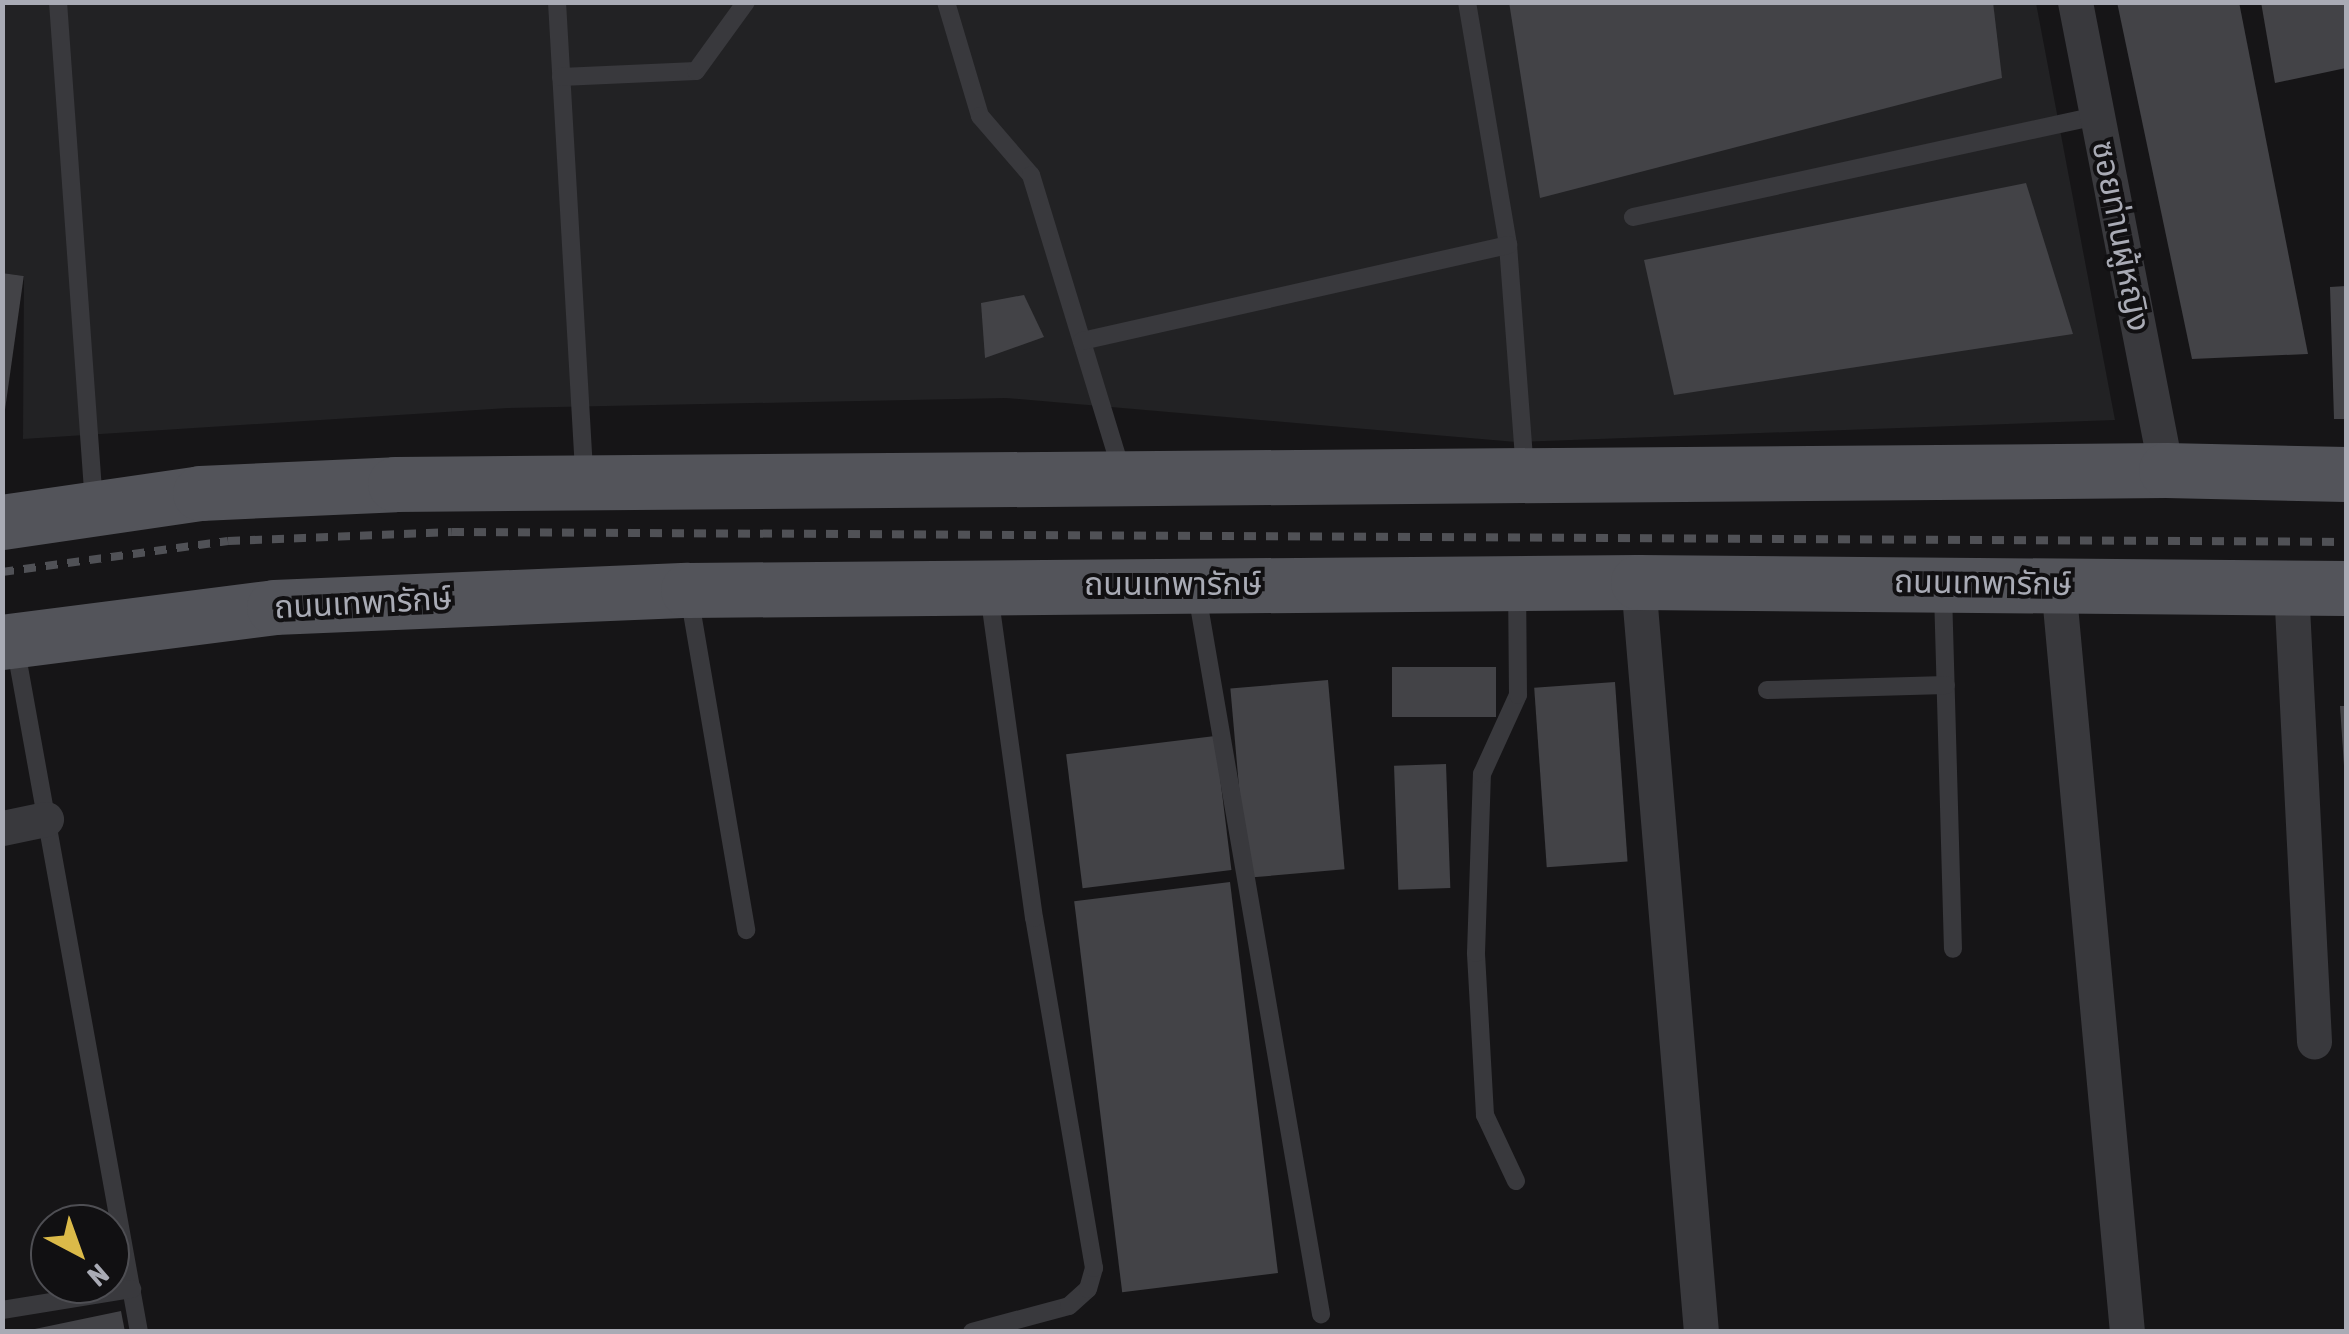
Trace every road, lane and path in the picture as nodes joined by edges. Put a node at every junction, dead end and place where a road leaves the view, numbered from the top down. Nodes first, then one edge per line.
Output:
1 (58, 2) edge
2 (557, 2) edge
3 (746, 2) edge
4 (946, 2) edge
5 (1466, 2) edge
6 (2075, 2) edge
7 (562, 77) junction
8 (2098, 116) junction
9 (1632, 217) dead end
10 (1508, 245) junction
11 (1082, 341) junction
12 (2166, 470) junction
13 (2346, 474) edge
14 (1526, 475) junction
15 (1123, 478) junction
16 (584, 483) junction
17 (94, 505) junction
18 (2, 522) edge
19 (1516, 582) junction
20 (1638, 582) junction
21 (1943, 582) junction
22 (1195, 583) junction
23 (2058, 584) junction
24 (988, 585) junction
25 (2291, 587) junction
26 (2346, 588) edge
27 (688, 590) junction
28 (8, 641) edge
29 (1946, 686) junction
30 (1767, 690) dead end
31 (46, 819) junction
32 (2, 828) edge
33 (746, 930) dead end
34 (1953, 949) dead end
35 (2314, 1041) dead end
36 (1516, 1181) dead end
37 (132, 1289) junction
38 (2, 1310) edge
39 (1321, 1314) dead end
40 (139, 1332) edge
41 (972, 1332) edge
42 (1701, 1332) edge
43 (2127, 1332) edge

1 - 17 lane
2 - 7 lane
3 - 7 lane
4 - 11 lane
5 - 10 lane
6 - 8 street, ซอยท่านผู้หญิง
7 - 16 lane
8 - 9 lane
8 - 12 street, ซอยท่านผู้หญิง
10 - 11 lane
10 - 14 lane
11 - 15 lane
12 - 13 main road
12 - 14 main road
14 - 15 main road
15 - 16 main road
16 - 17 main road
17 - 18 main road
19 - 20 main road, ถนนเทพารักษ์
19 - 22 main road, ถนนเทพารักษ์
19 - 36 lane
20 - 21 main road, ถนนเทพารักษ์
20 - 42 street
21 - 23 main road, ถนนเทพารักษ์
21 - 29 lane
22 - 24 main road, ถนนเทพารักษ์
22 - 39 lane
23 - 25 main road, ถนนเทพารักษ์
23 - 43 street
24 - 27 main road, ถนนเทพารักษ์
24 - 41 lane
25 - 26 main road, ถนนเทพารักษ์
25 - 35 street
27 - 28 main road, ถนนเทพารักษ์
27 - 33 lane
28 - 31 lane
29 - 30 lane
29 - 34 lane
31 - 32 street
31 - 37 lane
37 - 38 lane
37 - 40 lane

